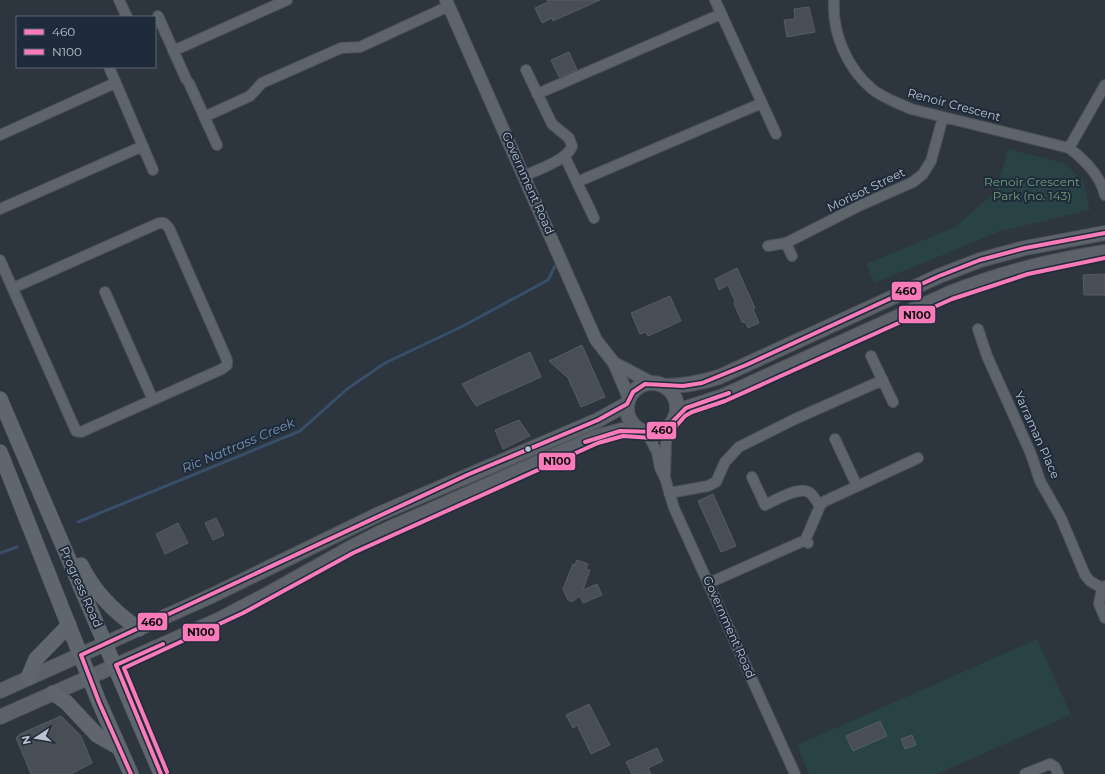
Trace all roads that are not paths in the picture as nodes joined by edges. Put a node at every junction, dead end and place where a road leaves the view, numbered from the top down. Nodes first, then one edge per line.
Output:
1 (119, 0) edge
2 (287, 0) edge
3 (715, 0) edge
4 (834, 0) edge
5 (448, 3) edge
6 (721, 14) junction
7 (126, 16) edge
8 (158, 16) dead end
9 (174, 51) junction
10 (109, 68) edge
11 (526, 70) dead end
12 (115, 83) junction
13 (1105, 85) edge
14 (537, 94) junction
15 (762, 103) junction
16 (204, 117) junction
17 (943, 117) junction
18 (776, 134) dead end
19 (0, 135) edge
20 (217, 145) dead end
21 (143, 146) junction
22 (1069, 148) junction
23 (565, 157) junction
24 (153, 170) dead end
25 (525, 176) junction
26 (577, 182) junction
27 (1105, 196) edge
28 (0, 209) edge
29 (594, 218) dead end
30 (1105, 233) edge
31 (786, 243) junction
32 (768, 246) dead end
33 (1105, 252) edge
34 (792, 256) dead end
35 (0, 260) edge
36 (13, 288) junction
37 (105, 292) dead end
38 (978, 329) dead end
39 (871, 356) dead end
40 (614, 363) junction
41 (883, 380) junction
42 (658, 384) junction
43 (153, 400) junction
44 (628, 401) junction
45 (1, 402) edge
46 (893, 402) dead end
47 (673, 420) junction
48 (644, 431) junction
49 (835, 439) dead end
50 (0, 452) edge
51 (918, 458) dead end
52 (752, 477) dead end
53 (665, 478) junction
54 (857, 486) junction
55 (669, 493) junction
56 (820, 506) junction
57 (709, 583) junction
58 (1103, 587) edge
59 (1105, 618) edge
60 (69, 625) junction
61 (139, 629) junction
62 (106, 644) junction
63 (81, 655) junction
64 (116, 665) junction
65 (89, 677) junction
66 (28, 678) junction
67 (0, 690) edge
68 (53, 693) junction
69 (0, 717) edge
70 (118, 747) junction
71 (131, 774) edge
72 (161, 774) edge
73 (795, 774) edge
74 (1025, 774) edge
75 (1058, 774) edge

1 - 7 street
2 - 9 street
3 - 6 street
4 - 17 street, Renoir Crescent
5 - 16 street
5 - 25 street, Government Road
6 - 14 street
6 - 15 street
8 - 9 street
9 - 16 street
10 - 12 street
11 - 14 street
12 - 19 street
12 - 21 street
13 - 22 street
14 - 23 street
15 - 18 street
15 - 26 street
16 - 20 street
17 - 22 street, Renoir Crescent
17 - 31 street, Morisot Street
21 - 24 street
21 - 28 street
22 - 27 street, Renoir Crescent
23 - 25 street
23 - 26 street
25 - 40 street, Government Road
26 - 29 street
30 - 42 main road
31 - 32 street, Morisot Street
31 - 34 street
33 - 47 main road
35 - 36 street
36 - 43 street
36 - 43 street
37 - 43 street
38 - 58 street, Yarraman Place
39 - 41 street
40 - 42 street, Government Road
40 - 44 street, Government Road
41 - 46 street
41 - 55 street
42 - 44 main road
42 - 47 main road
44 - 48 main road
44 - 61 main road
45 - 61 main road
45 - 62 main road, Progress Road
47 - 48 main road
47 - 53 street, Government Road
48 - 53 street, Government Road
48 - 64 main road
49 - 54 street
50 - 60 main road, Progress Road
51 - 54 street
52 - 56 street
53 - 55 street, Government Road
54 - 56 street
55 - 57 street, Government Road
56 - 57 street
57 - 73 street, Government Road
58 - 59 street
60 - 63 main road, Progress Road
60 - 66 main road
61 - 62 main road
62 - 63 main road
62 - 64 main road, Progress Road
63 - 65 main road, Progress Road
63 - 66 main road
64 - 65 main road
64 - 72 main road, Progress Road
65 - 68 main road
65 - 70 main road, Progress Road
66 - 67 main road
68 - 69 main road
68 - 70 main road
70 - 71 main road, Progress Road
74 - 75 street

